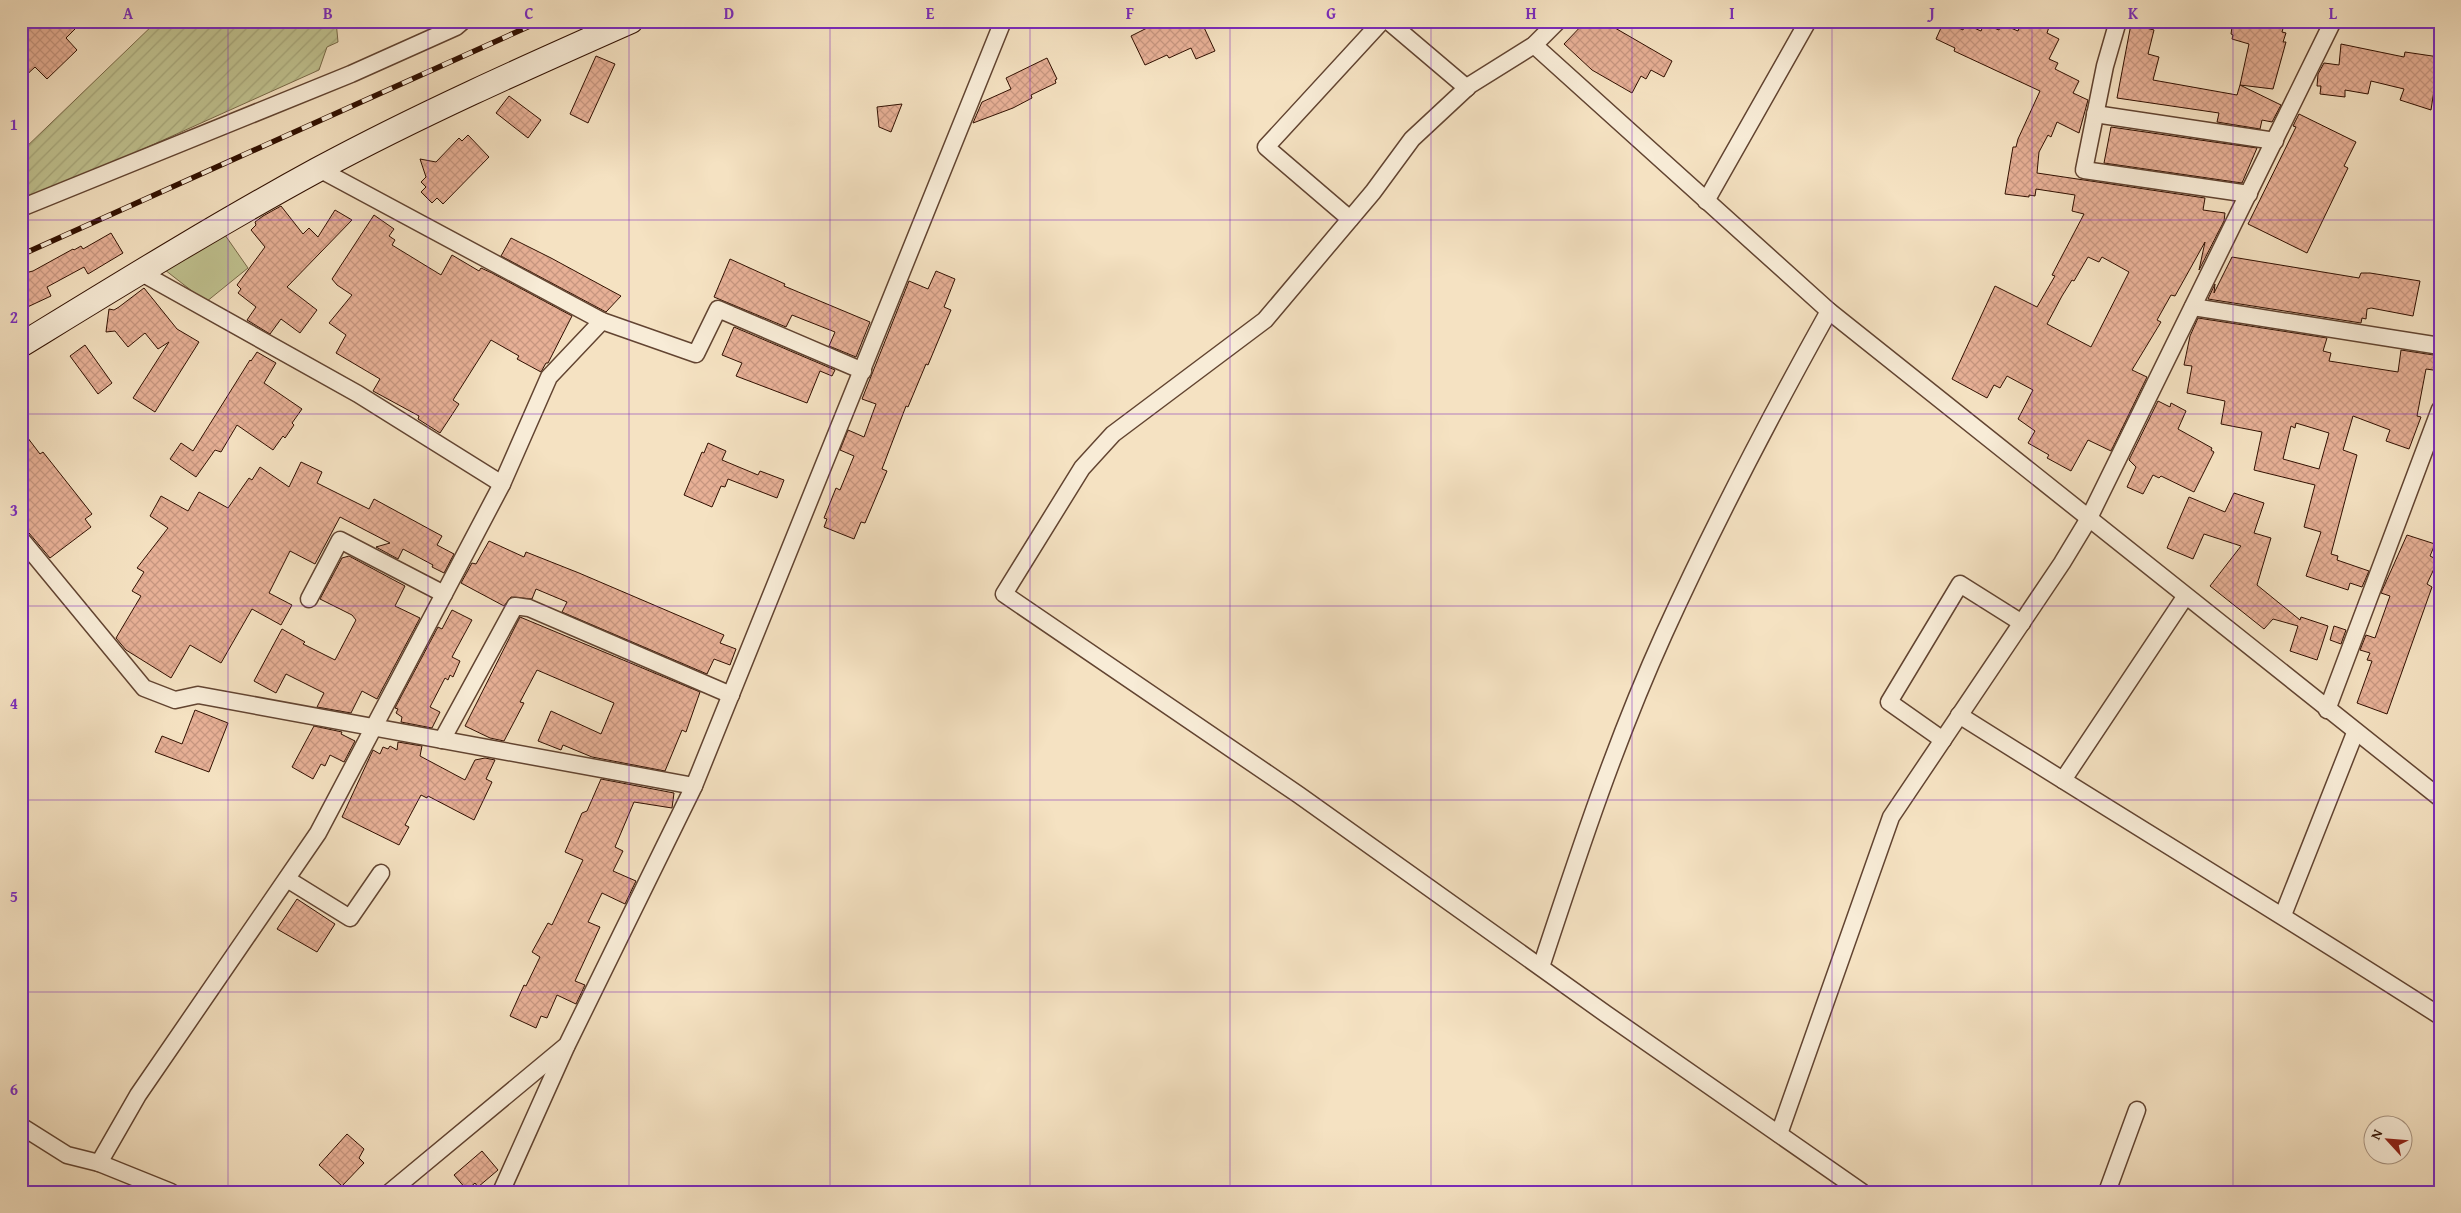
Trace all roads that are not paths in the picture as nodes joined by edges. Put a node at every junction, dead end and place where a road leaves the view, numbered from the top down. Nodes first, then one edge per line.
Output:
1 (463, 21) edge
2 (631, 21) edge
3 (1003, 21) edge
4 (1382, 21) edge
5 (1388, 21) edge
6 (1558, 21) edge
7 (1808, 21) edge
8 (2118, 21) edge
9 (2333, 21) edge
10 (1534, 45) junction
11 (1467, 88) junction
12 (2095, 114) junction
13 (2275, 141) junction
14 (319, 169) junction
15 (2249, 194) junction
16 (1706, 201) junction
17 (21, 208) edge
18 (1350, 219) junction
19 (140, 272) junction
20 (2193, 307) junction
21 (1829, 312) junction
22 (602, 321) junction
23 (21, 344) edge
24 (2440, 346) edge
25 (863, 371) junction
26 (2440, 409) edge
27 (502, 484) junction
28 (2088, 520) junction
29 (21, 539) edge
30 (444, 594) junction
31 (2185, 597) junction
32 (309, 600) dead end
33 (2022, 623) junction
34 (731, 694) junction
35 (2327, 710) junction
36 (1959, 715) junction
37 (375, 728) junction
38 (2355, 733) junction
39 (442, 740) junction
40 (1943, 740) junction
41 (2062, 780) junction
42 (694, 786) junction
43 (2440, 798) edge
44 (381, 873) dead end
45 (287, 879) junction
46 (2283, 915) junction
47 (1541, 967) junction
48 (2440, 1016) edge
49 (567, 1045) junction
50 (2137, 1110) dead end
51 (21, 1126) edge
52 (1779, 1134) junction
53 (99, 1163) junction
54 (171, 1192) edge
55 (390, 1192) edge
56 (501, 1192) edge
57 (1862, 1192) edge
58 (2107, 1192) edge

1 - 17 street
2 - 14 street
3 - 25 street
4 - 18 street
5 - 11 street
6 - 10 street
7 - 16 street
8 - 12 street
9 - 13 street
10 - 11 street
10 - 16 street
11 - 18 street
12 - 13 street
12 - 15 street
13 - 15 street
14 - 19 street
14 - 22 street
15 - 20 street
16 - 21 street
18 - 47 street
19 - 23 street
19 - 27 street
20 - 24 street
20 - 28 street
21 - 28 street
21 - 47 street
22 - 25 street
22 - 27 street
25 - 34 street
26 - 35 street
27 - 30 street
28 - 31 street
28 - 33 street
29 - 37 street
30 - 32 street
30 - 37 street
31 - 35 street
31 - 41 street
33 - 36 street
33 - 40 street
34 - 39 street
34 - 42 street
35 - 38 street
36 - 40 street
36 - 41 street
37 - 39 street
37 - 45 street
38 - 43 street
38 - 46 street
39 - 42 street
40 - 52 street
41 - 46 street
42 - 49 street
44 - 45 street
45 - 53 street
46 - 48 street
47 - 52 street
49 - 55 street
49 - 56 street
50 - 58 street
51 - 53 street
52 - 57 street
53 - 54 street

